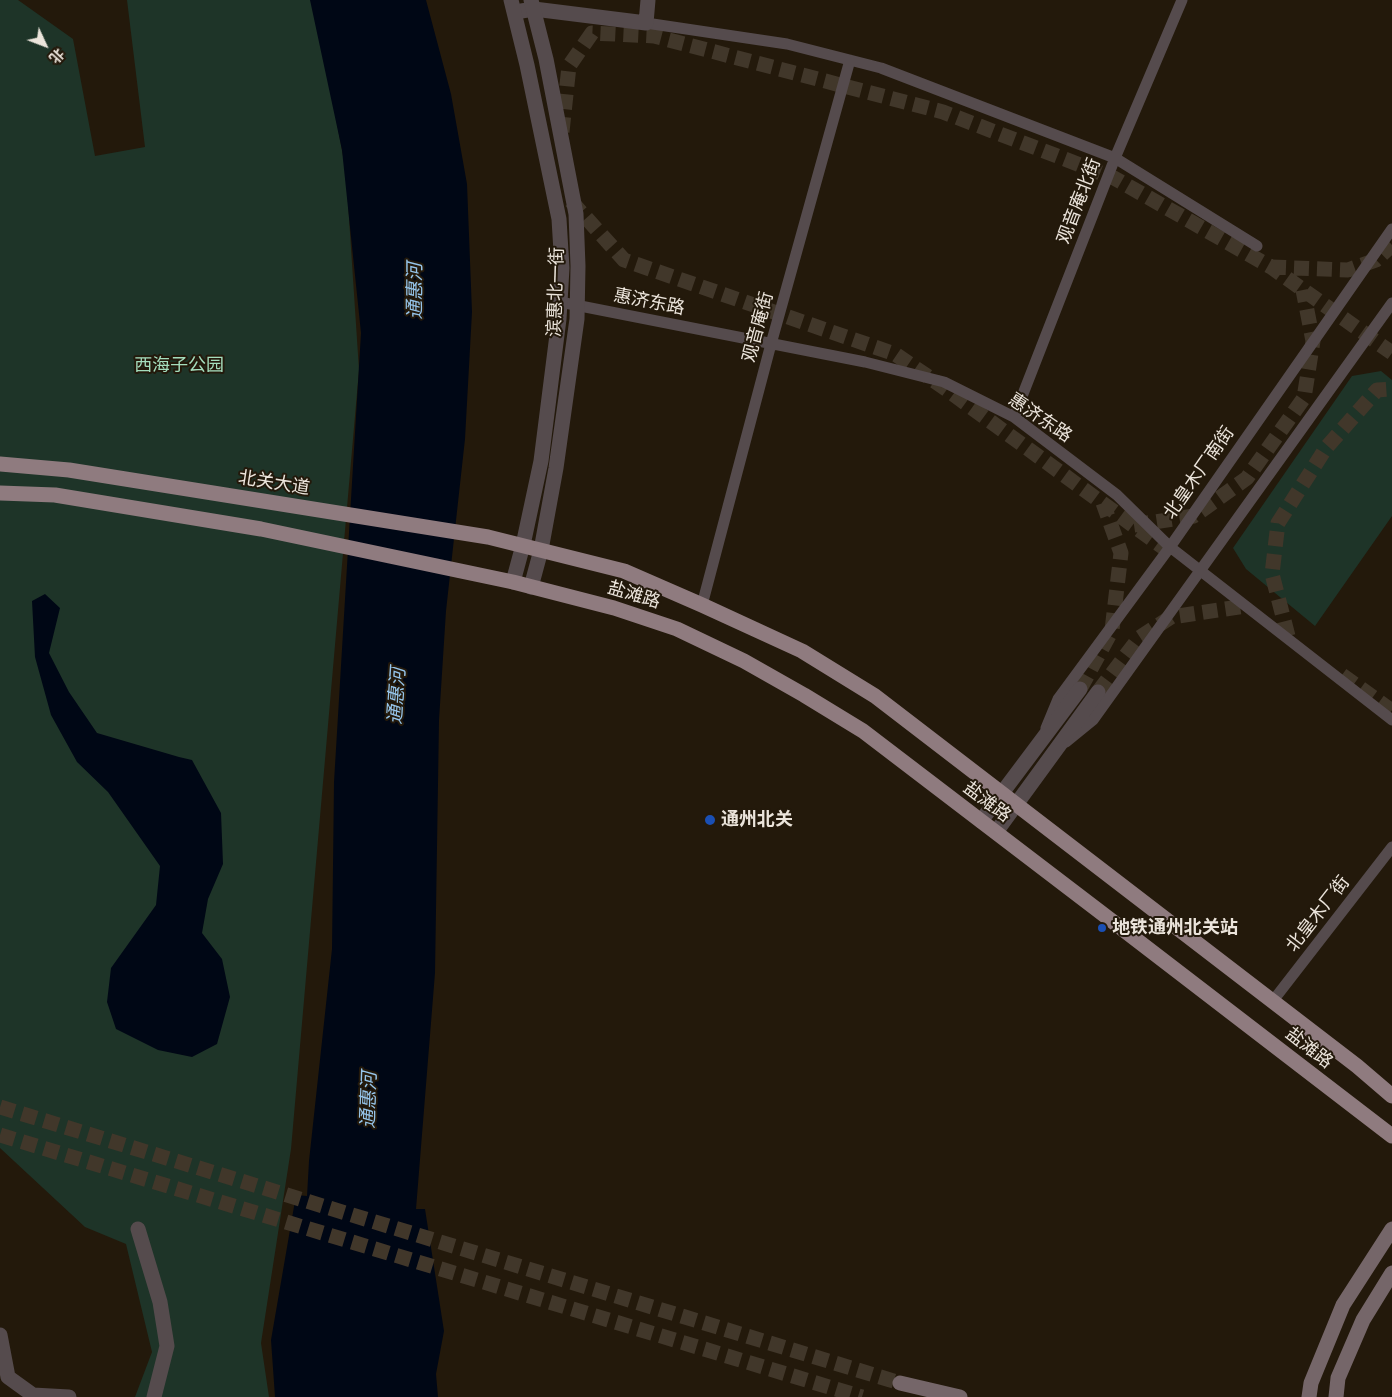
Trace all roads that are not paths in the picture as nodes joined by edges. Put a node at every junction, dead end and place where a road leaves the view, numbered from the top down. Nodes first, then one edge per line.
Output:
1 (648, 0) edge
2 (1182, 0) edge
3 (532, 5) edge
4 (513, 6) edge
5 (646, 23) junction
6 (850, 60) junction
7 (1115, 158) junction
8 (1392, 229) edge
9 (1257, 246) dead end
10 (560, 302) junction
11 (1392, 303) edge
12 (577, 305) junction
13 (772, 344) junction
14 (1014, 417) junction
15 (0, 464) edge
16 (0, 493) edge
17 (523, 545) junction
18 (1170, 547) junction
19 (541, 550) junction
20 (1200, 569) junction
21 (513, 582) junction
22 (531, 586) junction
23 (702, 605) junction
24 (1080, 689) tunnel mouth
25 (1098, 692) tunnel mouth
26 (1392, 720) edge
27 (1041, 739) junction
28 (1055, 751) junction
29 (1001, 792) junction
30 (1017, 804) junction
31 (981, 821) junction
32 (996, 832) junction
33 (1392, 847) edge
34 (1272, 1002) junction
35 (1392, 1096) edge
36 (1392, 1136) edge
37 (138, 1229) dead end
38 (1392, 1229) edge
39 (1392, 1273) edge
40 (0, 1335) edge
41 (900, 1383) tunnel mouth
42 (69, 1397) edge
43 (154, 1397) edge
44 (960, 1397) edge
45 (1309, 1397) edge
46 (1336, 1397) edge

1 - 5 street
2 - 7 street, 观音庵北街
3 - 4 street
3 - 5 street
3 - 12 street, 滨惠北一街
4 - 10 street, 滨惠北一街
5 - 6 street
6 - 7 street
6 - 13 street, 观音庵街
7 - 9 street
7 - 14 street, 观音庵北街
8 - 18 street, 北皇木厂南街
10 - 12 street, 惠济东路
10 - 17 street, 滨惠北一街
11 - 20 street
12 - 13 street, 惠济东路
12 - 19 street, 滨惠北一街
13 - 14 street, 惠济东路
13 - 23 street, 观音庵街
14 - 18 street, 惠济东路
15 - 17 main road, 北关大道
16 - 21 main road
17 - 19 main road, 北关大道
17 - 21 street, 滨惠北一街
18 - 20 street, 惠济东路
18 - 27 street, 北皇木厂南街
19 - 22 street, 滨惠北一街
19 - 23 main road, 盐滩路
20 - 26 street, 惠济东路
20 - 28 street
21 - 22 main road, 盐滩路
22 - 31 main road, 盐滩路
23 - 29 main road, 盐滩路
24 - 27 street, 北皇木厂南街
25 - 28 street
27 - 29 street, 北皇木厂南街
28 - 30 street
29 - 30 main road, 盐滩路
29 - 31 street, 北皇木厂南街
30 - 32 street
30 - 34 main road, 盐滩路
31 - 32 main road, 盐滩路
32 - 36 main road, 盐滩路
33 - 34 street, 北皇木厂街
34 - 35 main road, 盐滩路
37 - 43 street
38 - 45 main road
39 - 46 main road
40 - 42 street
41 - 44 main road

